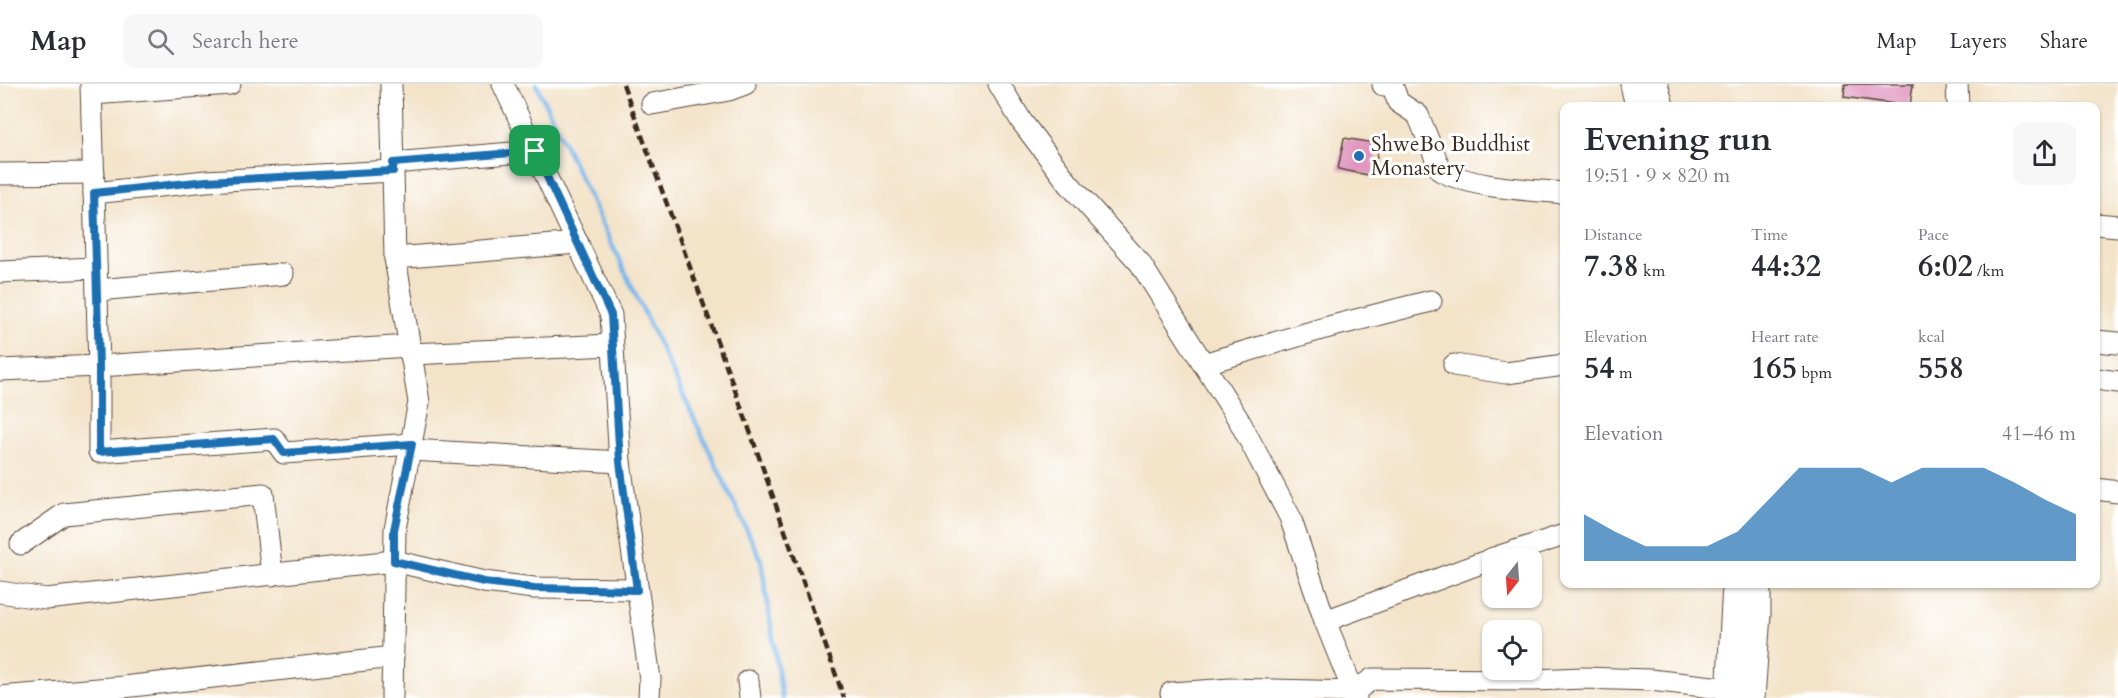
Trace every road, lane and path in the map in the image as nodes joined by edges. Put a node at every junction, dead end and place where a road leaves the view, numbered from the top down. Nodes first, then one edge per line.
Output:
1 (230, 84) edge
2 (392, 84) edge
3 (503, 84) edge
4 (745, 84) edge
5 (999, 84) edge
6 (1634, 84) edge
7 (1654, 84) edge
8 (1957, 84) edge
9 (1383, 85) edge
10 (92, 89) edge
11 (1638, 102) edge
12 (1659, 102) edge
13 (1958, 102) edge
14 (652, 104) dead end
15 (535, 151) junction
16 (393, 167) junction
17 (0, 174) edge
18 (94, 183) junction
19 (1560, 193) edge
20 (2100, 224) edge
21 (2118, 226) edge
22 (579, 243) junction
23 (395, 258) junction
24 (0, 272) edge
25 (283, 274) dead end
26 (97, 279) junction
27 (1431, 301) dead end
28 (2100, 341) edge
29 (2118, 343) edge
30 (612, 345) junction
31 (410, 350) junction
32 (1203, 364) junction
33 (1454, 365) dead end
34 (99, 366) junction
35 (1560, 366) edge
36 (0, 370) edge
37 (2100, 380) edge
38 (2118, 382) edge
39 (411, 447) junction
40 (620, 462) junction
41 (2100, 490) edge
42 (2118, 492) edge
43 (1560, 536) edge
44 (21, 544) dead end
45 (1524, 548) edge
46 (394, 561) junction
47 (1482, 562) edge
48 (272, 575) junction
49 (1736, 588) edge
50 (1756, 588) edge
51 (637, 590) junction
52 (0, 592) edge
53 (1324, 621) junction
54 (393, 657) junction
55 (1171, 693) dead end
56 (1355, 695) edge
57 (1737, 695) edge
58 (0, 697) edge
59 (392, 698) edge
60 (649, 698) edge

1 - 10 street
2 - 16 street
3 - 15 street
4 - 14 street
5 - 32 street
6 - 11 main road
7 - 12 main road
8 - 13 street
9 - 19 street
10 - 18 street
15 - 16 street
15 - 22 street
16 - 18 street
16 - 23 street
17 - 18 street
18 - 26 street
20 - 21 street
22 - 23 street
22 - 30 street
23 - 31 street
24 - 26 street
25 - 26 street
26 - 34 street
27 - 32 street
28 - 29 street
30 - 31 street
30 - 40 street
31 - 34 street
31 - 39 street
32 - 53 street
33 - 35 street
34 - 36 street
34 - 39 street
37 - 38 street
39 - 40 street
39 - 46 street
40 - 51 street
41 - 42 street
43 - 45 street
44 - 48 street
46 - 48 street
46 - 51 street
46 - 54 street
47 - 53 street
48 - 52 street
49 - 57 main road
50 - 57 main road
51 - 60 street
53 - 56 street
54 - 58 street
54 - 59 street
55 - 56 street
56 - 57 street

